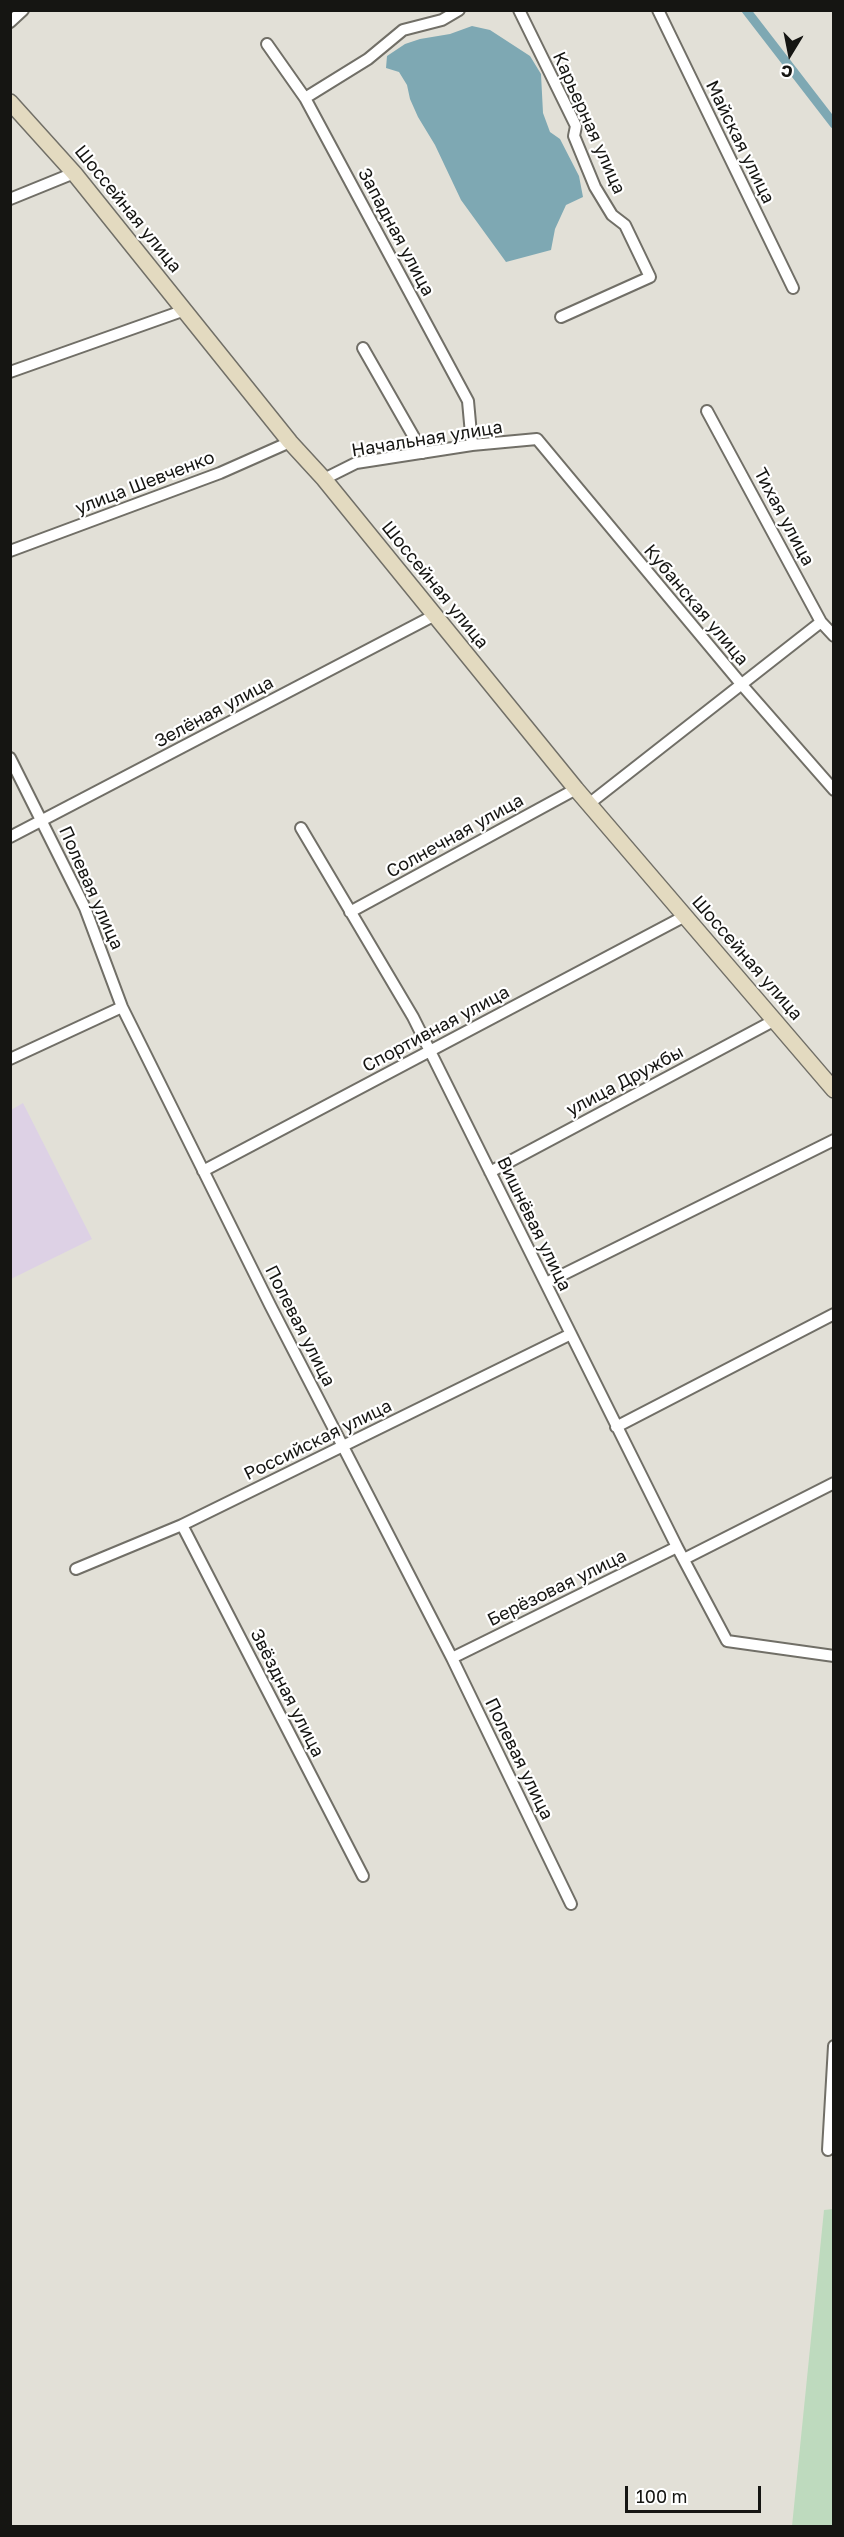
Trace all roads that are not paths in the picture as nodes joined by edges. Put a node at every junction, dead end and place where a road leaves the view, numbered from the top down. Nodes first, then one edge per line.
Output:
1 (23, 10) edge
2 (459, 10) edge
3 (519, 10) edge
4 (658, 10) edge
5 (10, 22) edge
6 (267, 44) dead end
7 (305, 98) junction
8 (10, 102) edge
9 (74, 173) junction
10 (10, 199) edge
11 (793, 288) dead end
12 (185, 310) junction
13 (561, 317) dead end
14 (363, 348) dead end
15 (10, 372) edge
16 (707, 411) dead end
17 (537, 440) joint
18 (291, 442) junction
19 (472, 445) junction
20 (423, 453) junction
21 (324, 478) junction
22 (10, 550) edge
23 (434, 615) junction
24 (821, 622) junction
25 (834, 636) edge
26 (742, 685) junction
27 (10, 758) edge
28 (576, 789) junction
29 (834, 790) edge
30 (590, 803) junction
31 (42, 820) junction
32 (301, 828) dead end
33 (10, 837) edge
34 (350, 912) junction
35 (685, 916) junction
36 (122, 1007) junction
37 (775, 1020) junction
38 (431, 1051) junction
39 (10, 1059) edge
40 (834, 1090) edge
41 (834, 1140) edge
42 (203, 1171) junction
43 (490, 1172) junction
44 (546, 1283) junction
45 (834, 1314) edge
46 (571, 1334) junction
47 (616, 1427) junction
48 (343, 1446) junction
49 (834, 1483) edge
50 (182, 1525) junction
51 (677, 1547) junction
52 (684, 1559) junction
53 (76, 1569) dead end
54 (834, 1656) edge
55 (452, 1658) junction
56 (363, 1876) dead end
57 (571, 1904) dead end
58 (834, 2046) edge
59 (828, 2150) dead end

1 - 5 street
2 - 7 street
3 - 13 street, Карьерная улица
4 - 11 street, Майская улица
6 - 7 street, Западная улица
7 - 19 street, Западная улица
8 - 9 main road, Шоссейная улица
9 - 10 street
9 - 12 main road, Шоссейная улица
12 - 15 street
12 - 18 main road, Шоссейная улица
14 - 20 street
16 - 24 street, Тихая улица
17 - 19 street, Начальная улица
17 - 26 street, Кубанская улица
18 - 21 main road, Шоссейная улица
18 - 22 street, улица Шевченко
19 - 20 street, Начальная улица
20 - 21 street, Начальная улица
21 - 23 main road, Шоссейная улица
23 - 28 main road, Шоссейная улица
23 - 31 street, Зелёная улица
24 - 25 street, Тихая улица
24 - 26 street
26 - 29 street, Кубанская улица
26 - 30 street
27 - 31 street, Полевая улица
28 - 30 main road, Шоссейная улица
28 - 34 street, Солнечная улица
30 - 35 main road, Шоссейная улица
31 - 33 street, Зелёная улица
31 - 36 street, Полевая улица
32 - 34 street, Вишнёвая улица
34 - 38 street, Вишнёвая улица
35 - 37 main road, Шоссейная улица
35 - 38 street, Спортивная улица
36 - 39 street
36 - 42 street, Полевая улица
37 - 40 main road, Шоссейная улица
37 - 43 street, улица Дружбы
38 - 42 street, Спортивная улица
38 - 43 street, Вишнёвая улица
41 - 44 street
42 - 48 street, Полевая улица
43 - 44 street, Вишнёвая улица
44 - 46 street, Вишнёвая улица
45 - 47 street
46 - 47 street, Вишнёвая улица
46 - 48 street, Российская улица
47 - 51 street, Вишнёвая улица
48 - 50 street, Российская улица
48 - 55 street, Полевая улица
49 - 52 street
50 - 53 street, Российская улица
50 - 56 street, Звёздная улица
51 - 52 street, Вишнёвая улица
51 - 55 street, Берёзовая улица
52 - 54 street, Вишнёвая улица
55 - 57 street, Полевая улица
58 - 59 street

